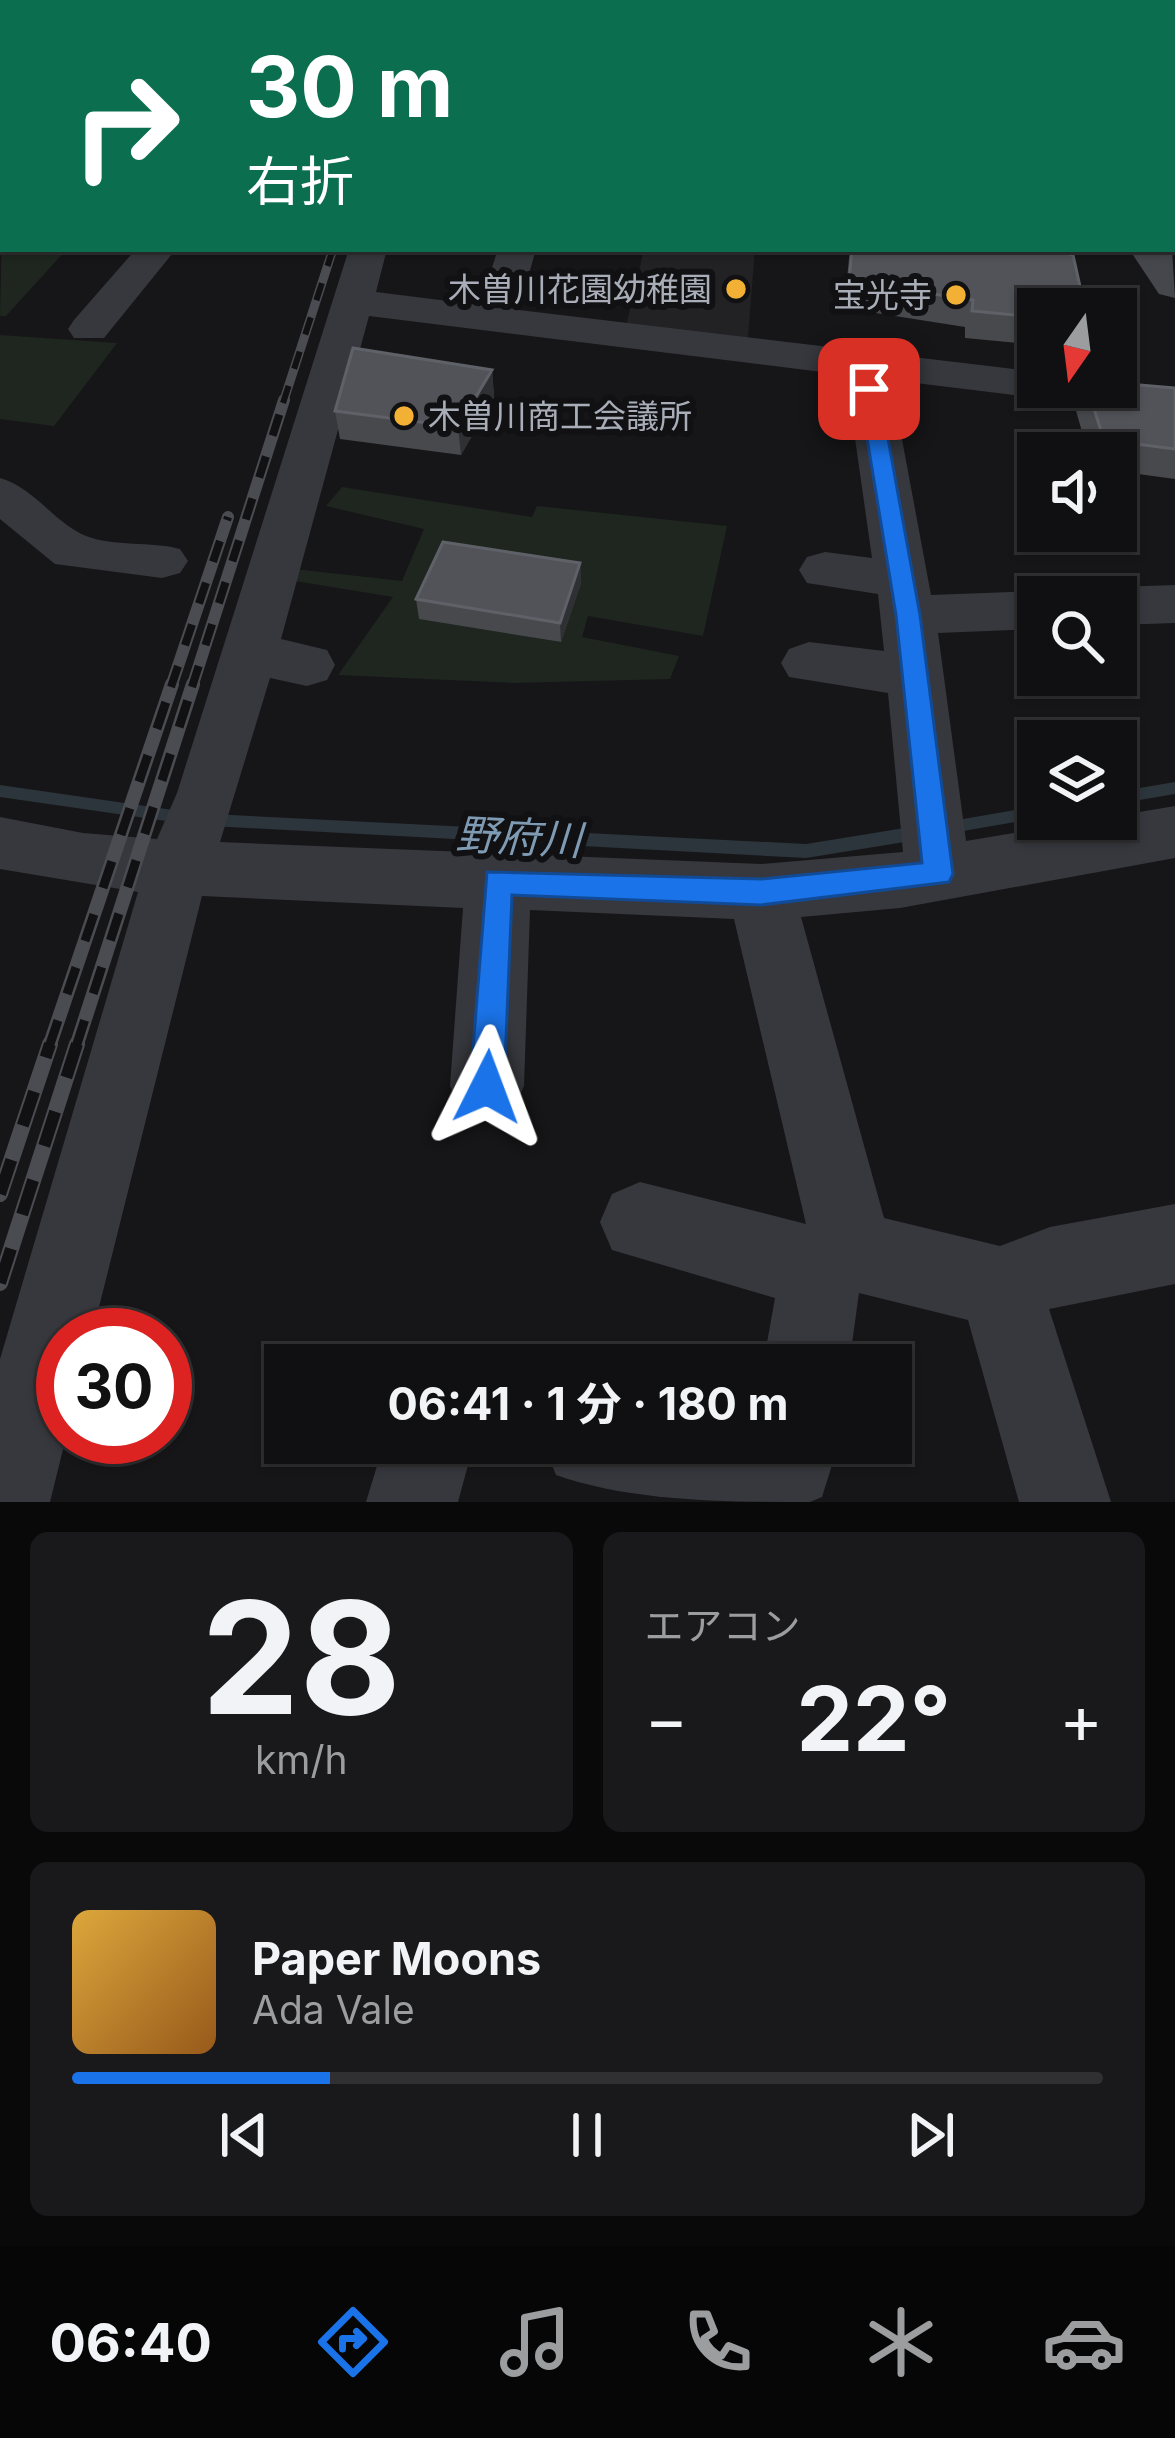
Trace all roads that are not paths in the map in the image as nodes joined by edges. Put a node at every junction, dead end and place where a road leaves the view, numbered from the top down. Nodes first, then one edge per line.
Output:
1 (155, 252) edge
2 (367, 252) edge
3 (516, 252) edge
4 (1152, 252) edge
5 (1175, 284) edge
6 (353, 302) junction
7 (496, 319) junction
8 (89, 329) dead end
9 (866, 364) junction
10 (1017, 382) edge
11 (0, 494) edge
12 (162, 561) dead end
13 (825, 570) dead end
14 (905, 597) junction
15 (1175, 604) edge
16 (1137, 606) edge
17 (1017, 608) edge
18 (246, 652) junction
19 (809, 663) dead end
20 (307, 665) dead end
21 (916, 675) junction
22 (1175, 832) edge
23 (189, 838) junction
24 (0, 843) edge
25 (937, 847) junction
26 (498, 881) junction
27 (761, 892) junction
28 (487, 1087) dead end
29 (640, 1222) dead end
30 (1175, 1244) edge
31 (837, 1260) junction
32 (1000, 1287) junction
33 (812, 1344) edge
34 (423, 1464) edge
35 (643, 1464) edge
36 (790, 1464) edge
37 (680, 1478) edge
38 (4, 1502) edge
39 (412, 1502) edge
40 (1065, 1502) edge

1 - 8 street
2 - 6 street
3 - 7 street
4 - 5 main road
6 - 7 street
6 - 18 street
7 - 9 street
9 - 10 street
9 - 14 street
11 - 12 street
13 - 14 street
14 - 17 street
14 - 21 street
15 - 16 street
18 - 20 street
18 - 23 street
19 - 21 street
21 - 25 street
22 - 25 street
23 - 24 street
23 - 26 street
23 - 38 street
25 - 27 street
26 - 27 street
26 - 28 street
27 - 31 street
29 - 31 street
30 - 32 street
31 - 32 street
31 - 33 street
32 - 40 street
34 - 39 street
35 - 37 street
36 - 37 street

